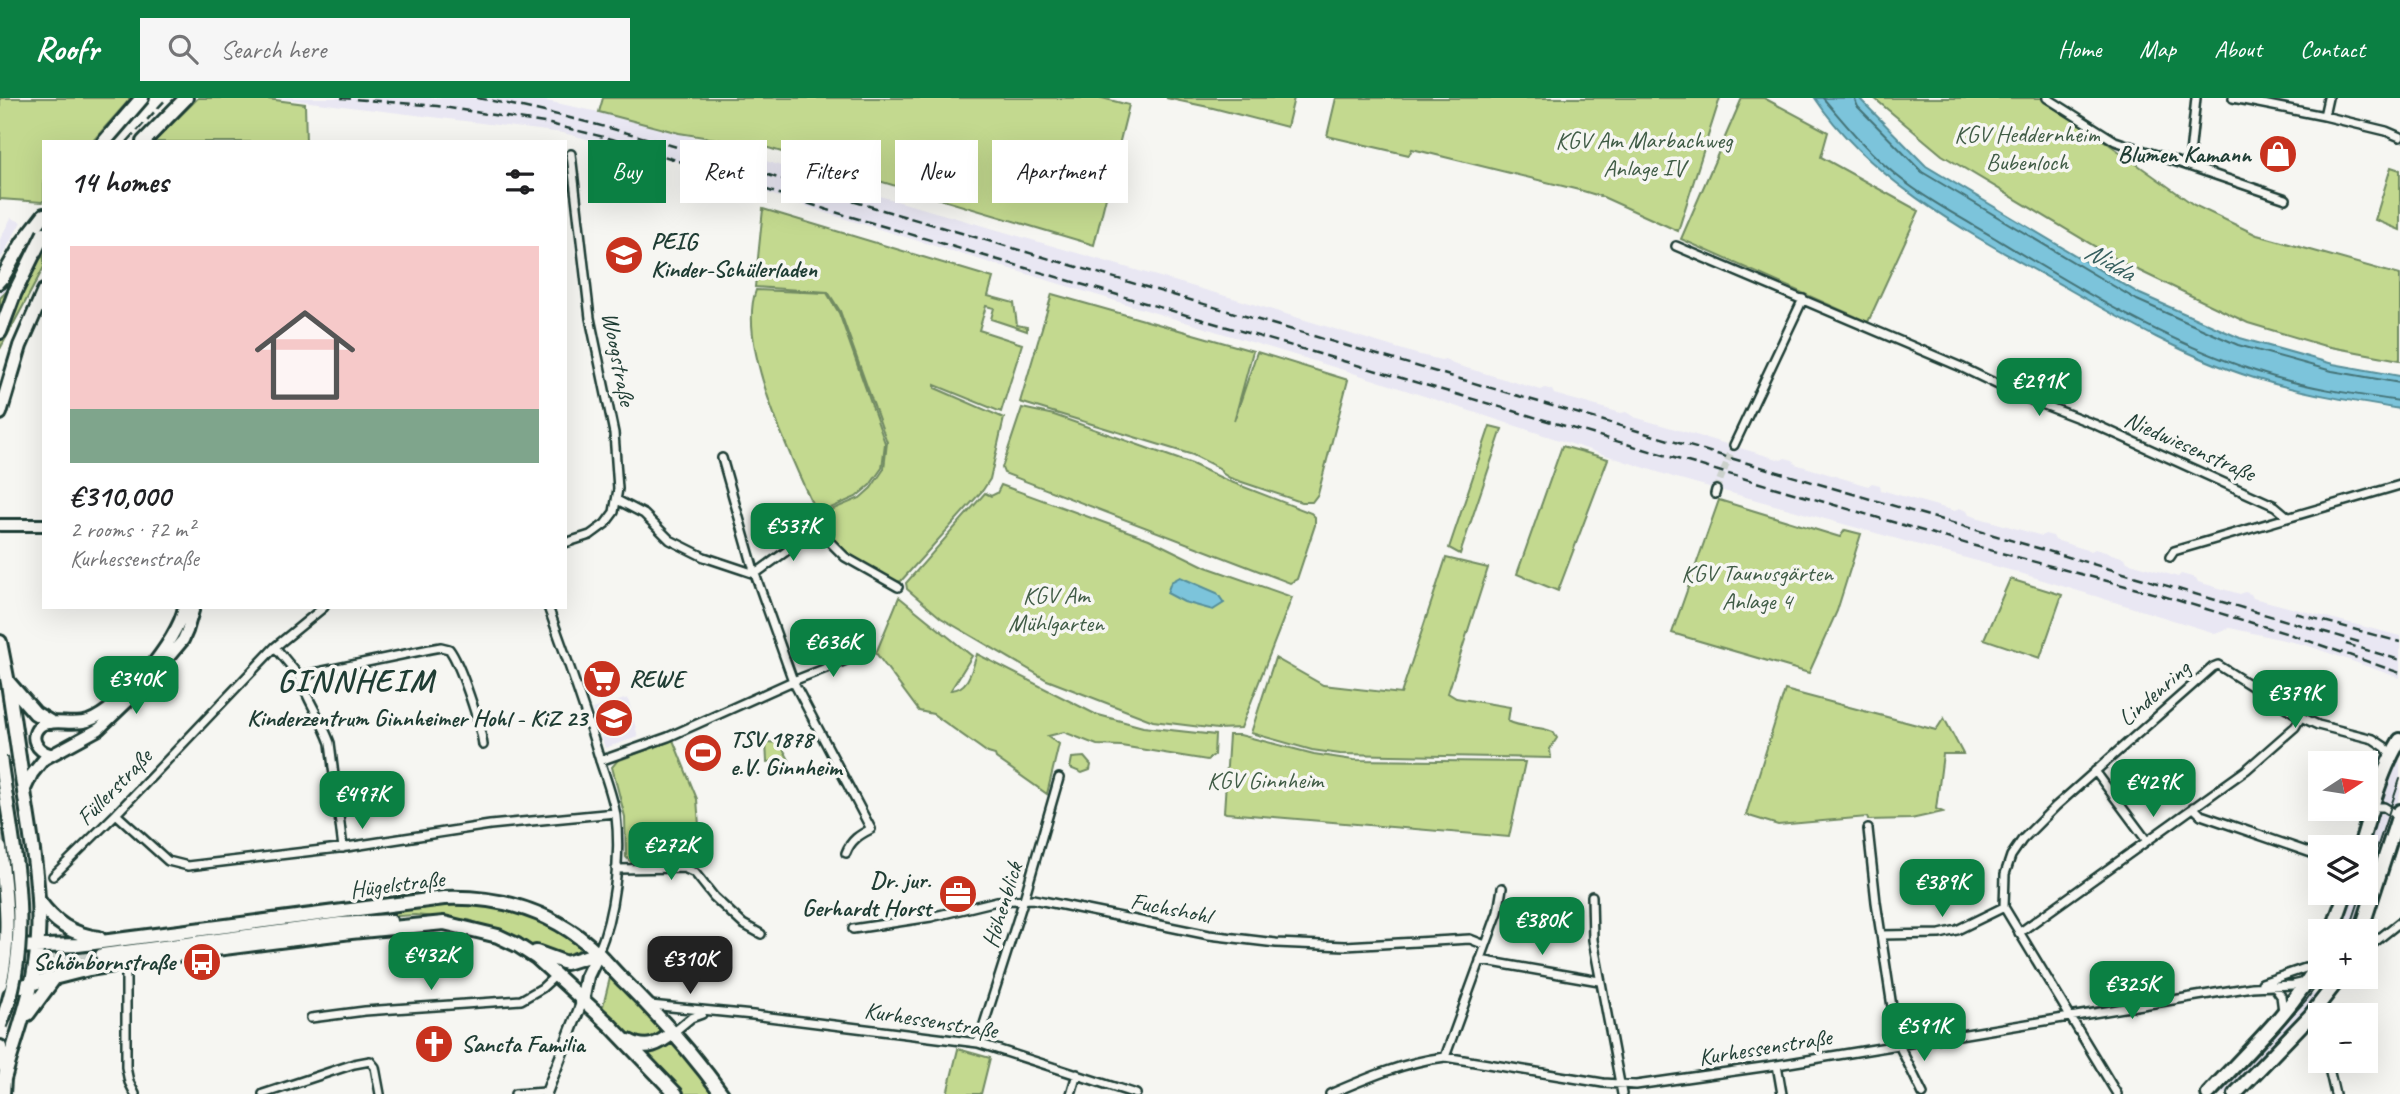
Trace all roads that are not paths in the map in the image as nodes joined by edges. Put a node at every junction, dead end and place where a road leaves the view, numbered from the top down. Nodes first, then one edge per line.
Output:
1 (142, 98) edge
2 (186, 98) edge
3 (2047, 98) edge
4 (2196, 98) edge
5 (2234, 98) edge
6 (2329, 98) edge
7 (2324, 116) junction
8 (2400, 137) edge
9 (106, 140) edge
10 (145, 140) edge
11 (571, 154) dead end
12 (2189, 164) junction
13 (2286, 199) dead end
14 (42, 218) edge
15 (42, 237) edge
16 (1676, 246) dead end
17 (0, 282) edge
18 (42, 295) edge
19 (1803, 299) junction
20 (0, 332) edge
21 (0, 413) edge
22 (1734, 445) tunnel mouth
23 (722, 458) dead end
24 (2400, 485) edge
25 (617, 500) junction
26 (2288, 517) junction
27 (0, 525) edge
28 (42, 525) edge
29 (567, 542) edge
30 (2170, 557) dead end
31 (755, 574) junction
32 (898, 587) dead end
33 (184, 609) edge
34 (193, 609) edge
35 (322, 609) edge
36 (549, 609) edge
37 (0, 642) edge
38 (275, 647) junction
39 (867, 652) dead end
40 (299, 676) junction
41 (793, 681) junction
42 (8, 683) junction
43 (2301, 717) junction
44 (50, 722) junction
45 (2400, 740) edge
46 (483, 745) dead end
47 (50, 754) junction
48 (2391, 755) junction
49 (0, 758) edge
50 (600, 761) junction
51 (2095, 771) junction
52 (1059, 778) dead end
53 (24, 791) junction
54 (2378, 791) edge
55 (2193, 807) junction
56 (2378, 807) edge
57 (615, 813) junction
58 (116, 814) junction
59 (2400, 815) edge
60 (1868, 829) dead end
61 (2147, 841) junction
62 (343, 848) junction
63 (0, 849) edge
64 (2308, 852) edge
65 (846, 853) dead end
66 (615, 869) junction
67 (53, 876) dead end
68 (1502, 888) dead end
69 (1592, 896) dead end
70 (1024, 899) junction
71 (38, 901) junction
72 (2004, 907) junction
73 (2365, 919) edge
74 (2400, 922) edge
75 (443, 923) junction
76 (853, 929) dead end
77 (2019, 933) junction
78 (761, 934) dead end
79 (1881, 935) junction
80 (2378, 939) edge
81 (113, 940) junction
82 (517, 945) junction
83 (1485, 945) junction
84 (37, 947) junction
85 (0, 950) edge
86 (598, 953) junction
87 (102, 955) tunnel mouth
88 (1480, 960) junction
89 (126, 963) junction
90 (2308, 967) edge
91 (556, 974) junction
92 (0, 975) edge
93 (52, 980) junction
94 (1599, 981) junction
95 (2307, 982) joint
96 (0, 984) edge
97 (32, 984) junction
98 (2274, 986) junction
99 (2252, 987) junction
100 (2331, 989) edge
101 (582, 1002) junction
102 (2320, 1003) edge
103 (648, 1004) junction
104 (714, 1013) junction
105 (2282, 1013) junction
106 (311, 1018) dead end
107 (2070, 1018) junction
108 (2308, 1018) edge
109 (0, 1025) edge
110 (19, 1029) junction
111 (674, 1032) junction
112 (622, 1038) junction
113 (978, 1043) junction
114 (1899, 1045) junction
115 (0, 1047) edge
116 (1445, 1057) junction
117 (1777, 1065) junction
118 (2330, 1073) edge
119 (1077, 1074) junction
120 (5, 1079) junction
121 (1622, 1090) edge
122 (546, 1093) edge
123 (3, 1094) edge
124 (135, 1094) edge
125 (263, 1094) edge
126 (380, 1094) edge
127 (515, 1094) edge
128 (676, 1094) edge
129 (722, 1094) edge
130 (1071, 1094) edge
131 (1136, 1094) edge
132 (1330, 1094) edge
133 (1782, 1094) edge
134 (1923, 1094) edge
135 (2117, 1094) edge
136 (2208, 1094) edge
137 (2235, 1094) edge
138 (2335, 1094) edge

1 - 9 main road
2 - 10 main road
3 - 12 street
4 - 12 street
5 - 7 street
6 - 7 street
7 - 8 street
11 - 25 street, Woogstraße
12 - 13 street
14 - 17 main road
15 - 20 main road, bridge
16 - 19 street, Niedwiesenstraße
18 - 21 main road
19 - 22 street
19 - 26 street, Niedwiesenstraße
23 - 31 street
24 - 26 street
25 - 29 street
25 - 31 street
26 - 30 street
27 - 28 main road
31 - 32 street
31 - 41 street
33 - 44 main road
34 - 47 main road
35 - 38 street, Füllerstraße
36 - 50 street
37 - 42 main road
38 - 40 street
38 - 58 street, Füllerstraße
39 - 41 street
40 - 46 street
40 - 62 street
41 - 50 street
41 - 65 street
42 - 44 main road
42 - 53 main road
43 - 48 street
43 - 51 street, Lindenring
43 - 55 street
44 - 47 main road
45 - 48 main road
47 - 53 main road
48 - 54 main road
49 - 109 main road, bridge
50 - 57 street
51 - 61 street
51 - 72 street, Lindenring
52 - 70 street, Höhenblick
53 - 71 main road
55 - 61 street
55 - 64 street
56 - 59 street
57 - 62 street
57 - 66 street
58 - 62 street
58 - 67 street, Füllerstraße
59 - 73 main road
60 - 79 street
61 - 77 street
63 - 96 main road, bridge
66 - 78 street
66 - 86 street
68 - 83 street
69 - 94 street
70 - 76 street, Fuchshohl
70 - 83 street, Fuchshohl
70 - 113 street, Höhenblick
71 - 81 main road
71 - 84 main road
72 - 77 street
72 - 79 street
74 - 80 street
75 - 82 main road, Hügelstraße
75 - 87 main road
75 - 89 main road, Hügelstraße
77 - 107 street
79 - 114 street
81 - 84 main road, Hügelstraße
81 - 86 main road, Hügelstraße
82 - 86 main road
82 - 91 main road, Hügelstraße
83 - 88 street
84 - 85 main road, Hügelstraße
84 - 97 main road
86 - 101 main road
86 - 103 main road, Hügelstraße
88 - 94 street
88 - 116 street
89 - 93 main road, Hügelstraße
89 - 124 street
90 - 99 street, Kurhessenstraße
91 - 101 main road, Hügelstraße
91 - 106 street
92 - 97 main road
93 - 97 main road, Hügelstraße
93 - 110 main road
94 - 121 street
95 - 98 street, Kurhessenstraße
95 - 105 main road
97 - 110 main road
98 - 99 street, Kurhessenstraße
98 - 105 street
99 - 107 street, Kurhessenstraße
100 - 102 main road
101 - 112 main road, Hügelstraße
101 - 122 street
103 - 104 street, Kurhessenstraße
103 - 111 main road, Hügelstraße
104 - 111 street, Kurhessenstraße
104 - 113 street, Kurhessenstraße
105 - 136 main road
107 - 114 street, Kurhessenstraße
107 - 135 street
108 - 137 main road
110 - 120 main road
111 - 112 main road
111 - 129 main road, Hügelstraße
112 - 128 main road, Hügelstraße
113 - 119 street, Kurhessenstraße
114 - 117 street, Kurhessenstraße
114 - 134 street
115 - 120 main road
116 - 121 street, Kurhessenstraße
116 - 132 street, Kurhessenstraße
117 - 121 street, Kurhessenstraße
117 - 133 street
118 - 138 street
119 - 130 street
119 - 131 street, Kurhessenstraße
120 - 123 main road
122 - 127 street
125 - 126 street

